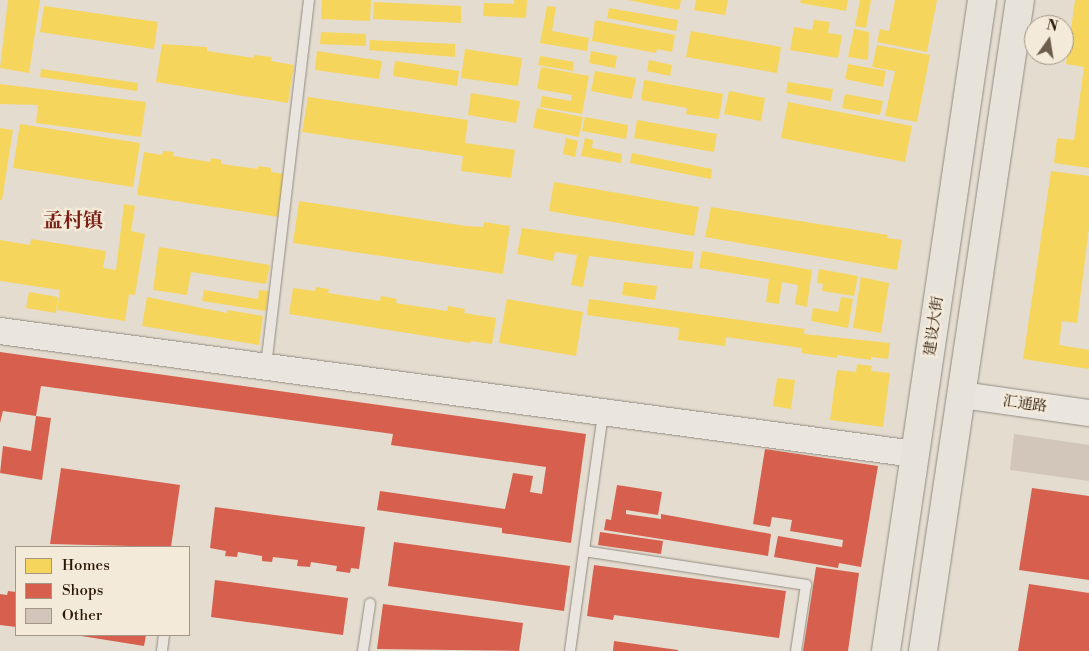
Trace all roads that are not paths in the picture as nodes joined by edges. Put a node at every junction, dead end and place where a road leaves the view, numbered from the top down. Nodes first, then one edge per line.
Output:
1 (309, 0) edge
2 (982, 0) edge
3 (1020, 0) edge
4 (0, 330) edge
5 (266, 366) junction
6 (962, 395) junction
7 (603, 412) junction
8 (1089, 413) edge
9 (915, 454) junction
10 (584, 551) junction
11 (370, 604) dead end
12 (164, 636) edge
13 (162, 651) edge
14 (363, 651) edge
15 (570, 651) edge
16 (796, 651) edge
17 (886, 651) edge
18 (924, 651) edge

1 - 5 lane
2 - 9 main road, 建设大街
3 - 6 main road
4 - 5 street
5 - 7 street
6 - 8 street, 汇通路
6 - 18 main road
7 - 9 street
7 - 10 lane
9 - 17 main road, 建设大街
10 - 15 lane
10 - 16 lane
11 - 14 lane
12 - 13 lane

